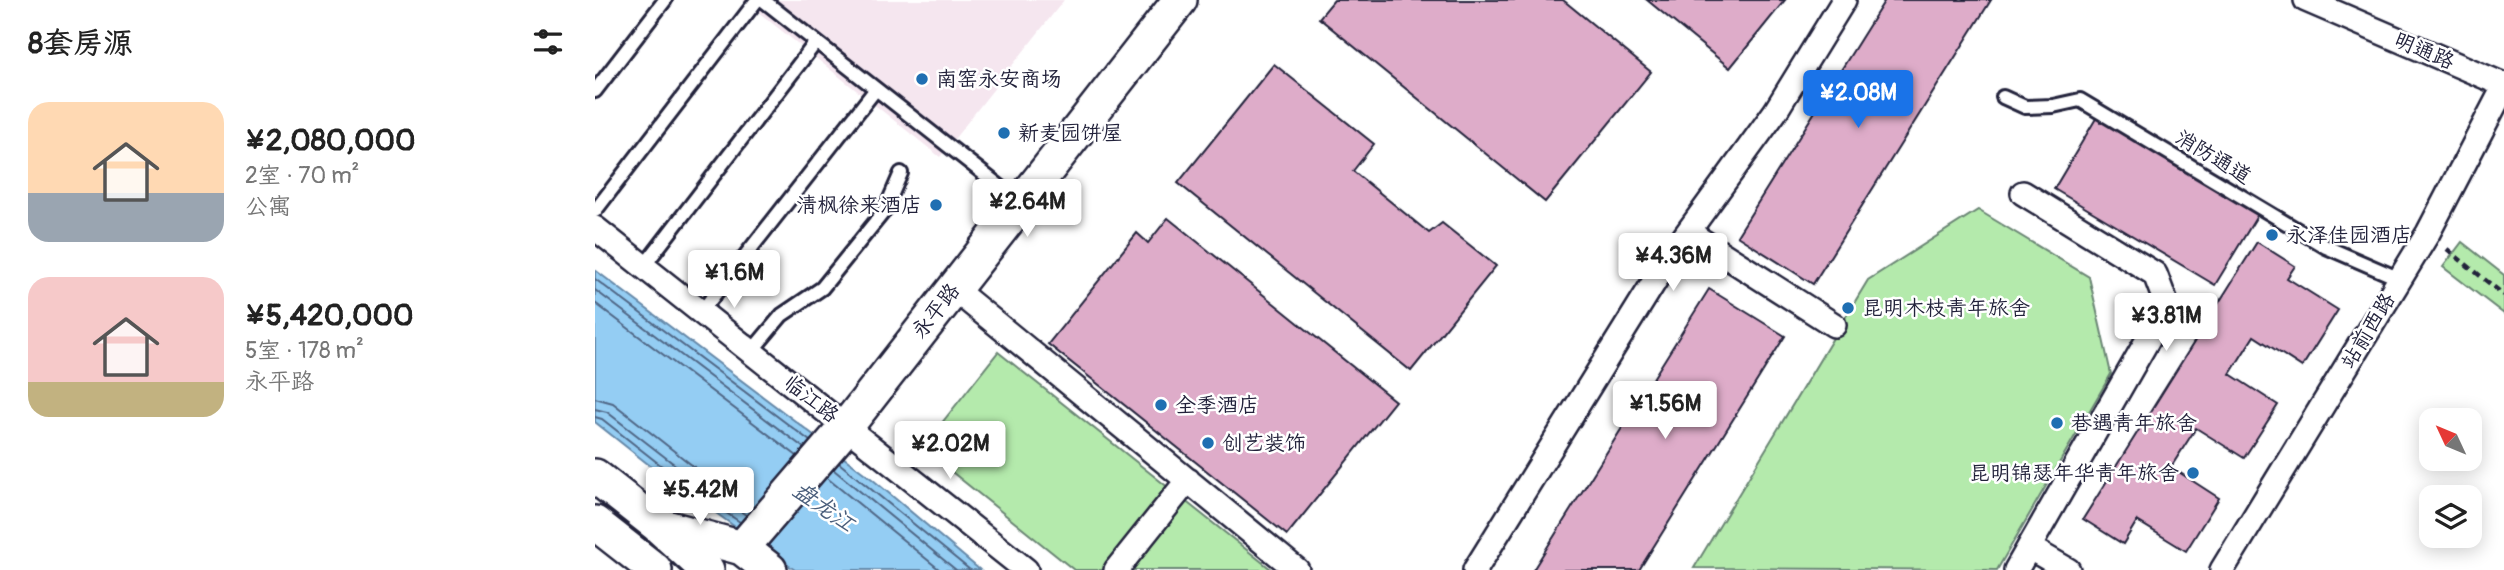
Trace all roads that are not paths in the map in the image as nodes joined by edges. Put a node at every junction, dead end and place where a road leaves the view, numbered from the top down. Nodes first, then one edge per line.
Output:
1 (665, 0) edge
2 (757, 0) edge
3 (763, 0) edge
4 (1180, 0) edge
5 (1844, 0) edge
6 (2306, 0) edge
7 (815, 42) junction
8 (2504, 86) edge
9 (876, 89) junction
10 (595, 91) edge
11 (2003, 97) dead end
12 (901, 173) dead end
13 (2023, 193) dead end
14 (1021, 203) junction
15 (595, 211) edge
16 (595, 228) edge
17 (1688, 232) junction
18 (644, 266) junction
19 (2400, 279) junction
20 (954, 289) junction
21 (701, 312) junction
22 (1834, 325) dead end
23 (751, 352) junction
24 (839, 435) junction
25 (595, 476) edge
26 (1188, 480) junction
27 (595, 523) edge
28 (656, 524) junction
29 (746, 543) junction
30 (2029, 548) junction
31 (655, 570) edge
32 (707, 570) edge
33 (770, 570) edge
34 (1026, 570) edge
35 (1116, 570) edge
36 (1297, 570) edge
37 (1475, 570) edge
38 (2016, 570) edge
39 (2068, 570) edge
40 (2222, 570) edge

1 - 10 lane
2 - 15 lane
3 - 7 lane
4 - 14 street, 永平路
5 - 17 street
6 - 8 street, 明通路
7 - 9 lane
7 - 18 lane
8 - 19 street, 站前西路
9 - 14 lane
9 - 21 lane
11 - 19 lane, 消防通道
12 - 23 lane
13 - 30 street
14 - 20 street, 永平路
16 - 18 street, 临江路
17 - 22 street
17 - 37 street
18 - 21 street, 临江路
19 - 40 street, 站前西路
20 - 24 street, 永平路
20 - 26 street
21 - 23 street, 临江路
23 - 24 street, 临江路
24 - 29 street, 永平路
24 - 34 street, 临江路
25 - 28 street
26 - 35 street
26 - 36 street
27 - 31 street
28 - 29 street
28 - 32 street
29 - 33 street
30 - 38 street
30 - 39 street

